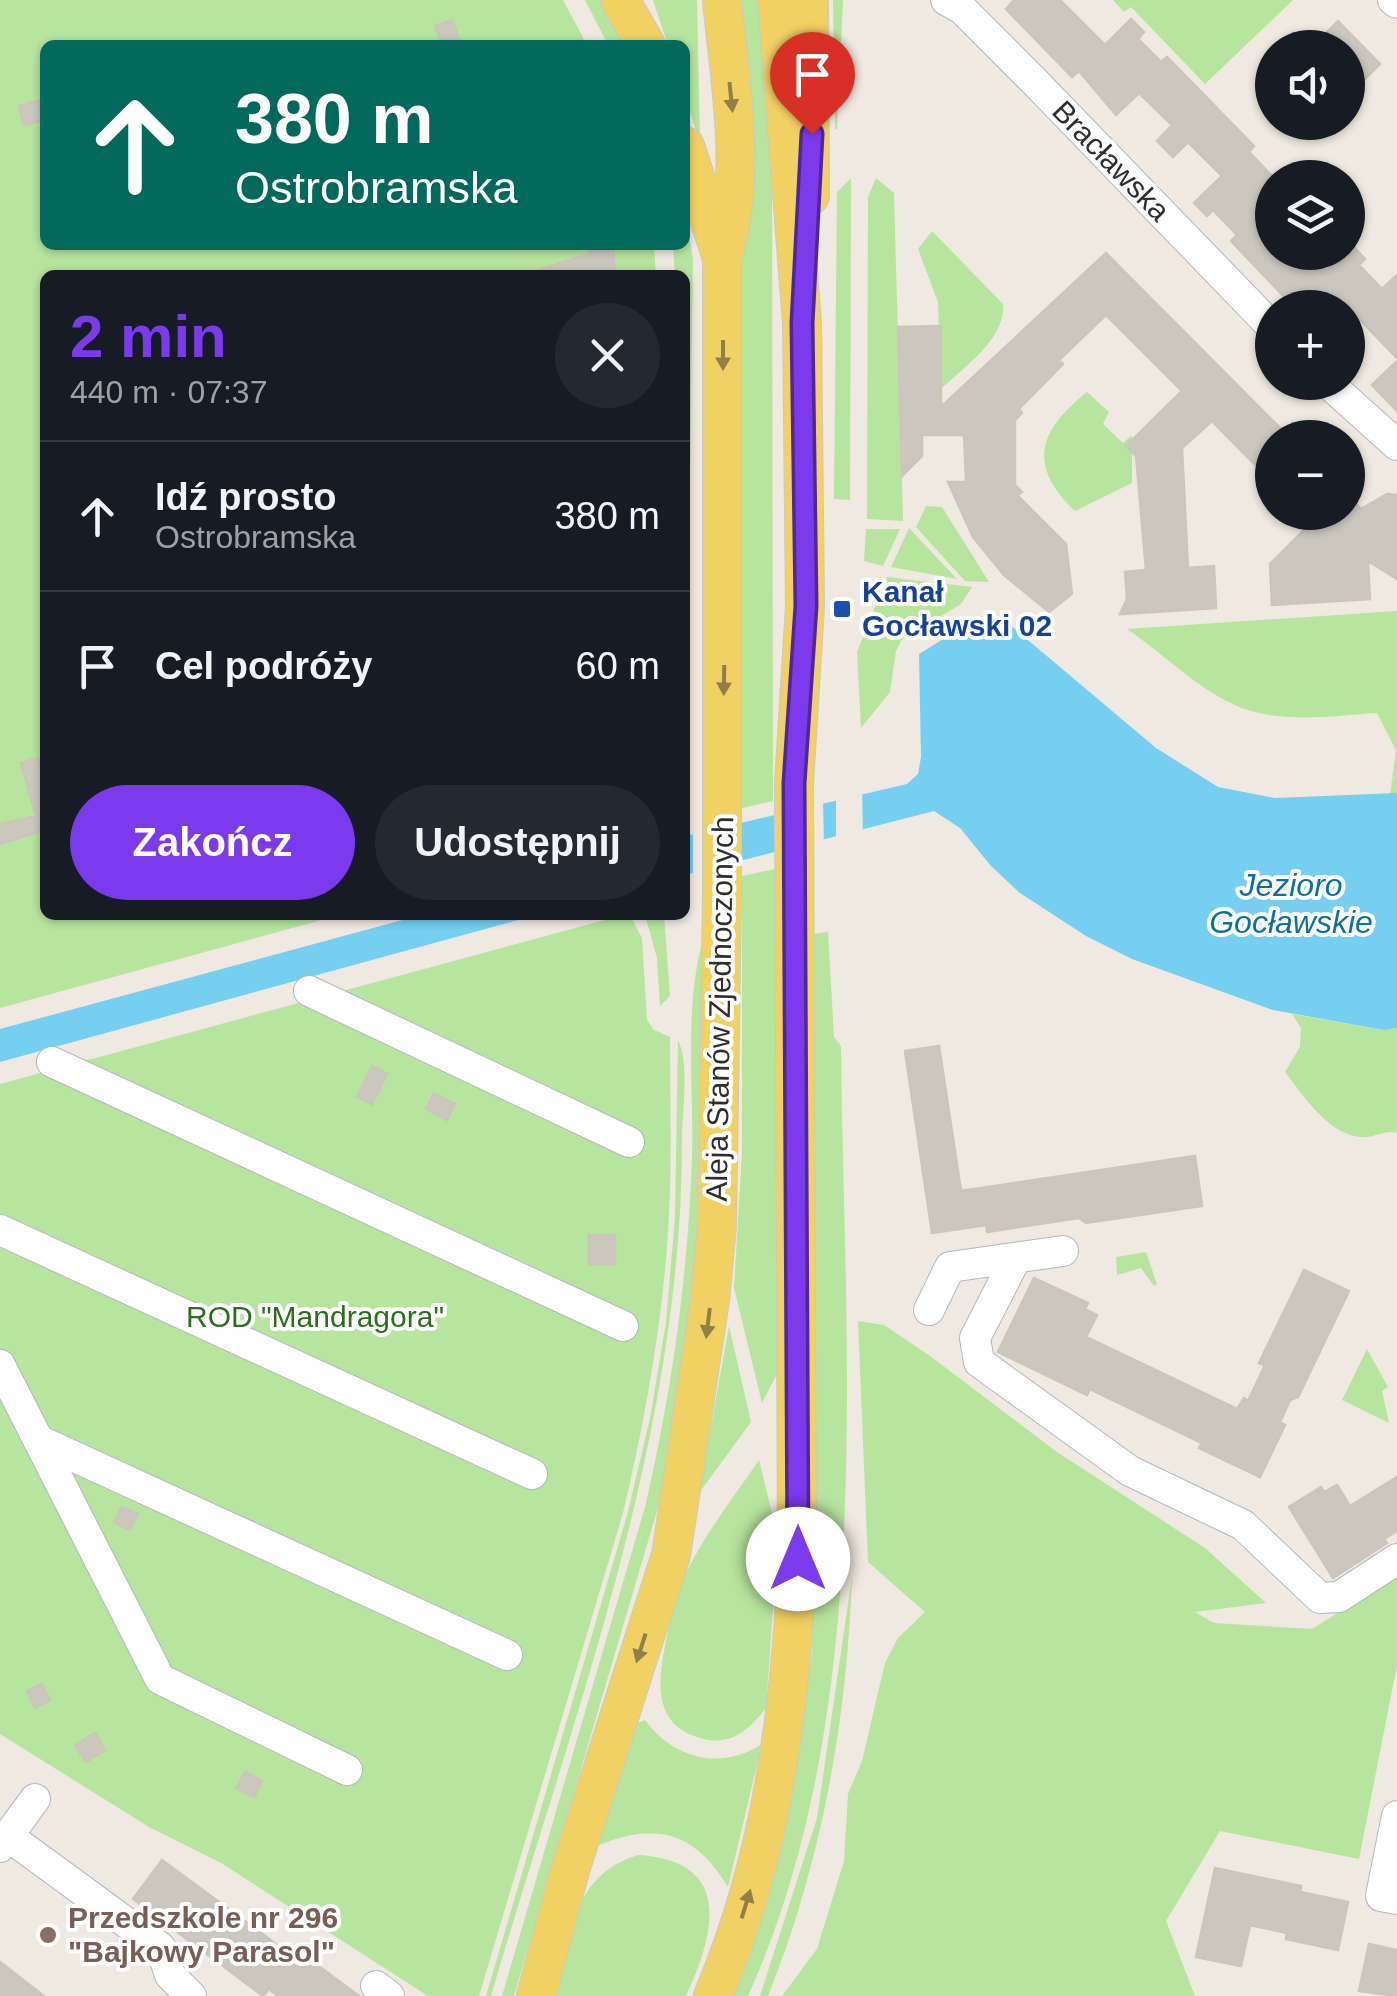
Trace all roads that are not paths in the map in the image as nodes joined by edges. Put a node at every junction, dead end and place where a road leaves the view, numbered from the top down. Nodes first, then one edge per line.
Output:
1 (620, 0) edge
2 (637, 0) edge
3 (722, 0) edge
4 (777, 0) edge
5 (809, 0) edge
6 (946, 0) edge
7 (646, 40) edge
8 (648, 40) edge
9 (690, 161) edge
10 (722, 258) junction
11 (1255, 309) edge
12 (802, 323) junction
13 (1347, 400) edge
14 (1397, 445) edge
15 (309, 991) dead end
16 (52, 1062) dead end
17 (629, 1142) dead end
18 (0, 1230) edge
19 (1063, 1251) dead end
20 (1016, 1258) junction
21 (929, 1310) dead end
22 (623, 1326) dead end
23 (0, 1366) edge
24 (38, 1440) junction
25 (532, 1474) dead end
26 (1397, 1560) edge
27 (508, 1655) dead end
28 (347, 1770) dead end
29 (35, 1799) dead end
30 (1397, 1816) edge
31 (4, 1841) edge
32 (1397, 1899) edge
33 (191, 1996) edge
34 (536, 1996) edge
35 (713, 1996) edge

1 - 7 main road
2 - 8 main road
3 -> 10 main road, Aleja Stanów Zjednoczonych
4 - 12 main road
5 - 12 main road
6 - 11 street, Bracławska
9 - 10 main road
10 -> 34 main road, Aleja Stanów Zjednoczonych
35 -> 12 main road
13 - 14 street
15 - 17 street
16 - 22 street
18 - 25 street
19 - 20 street
20 - 21 street
20 - 26 street
23 - 24 street
24 - 27 street
24 - 28 street
29 - 31 street
30 - 32 street
31 - 33 street

